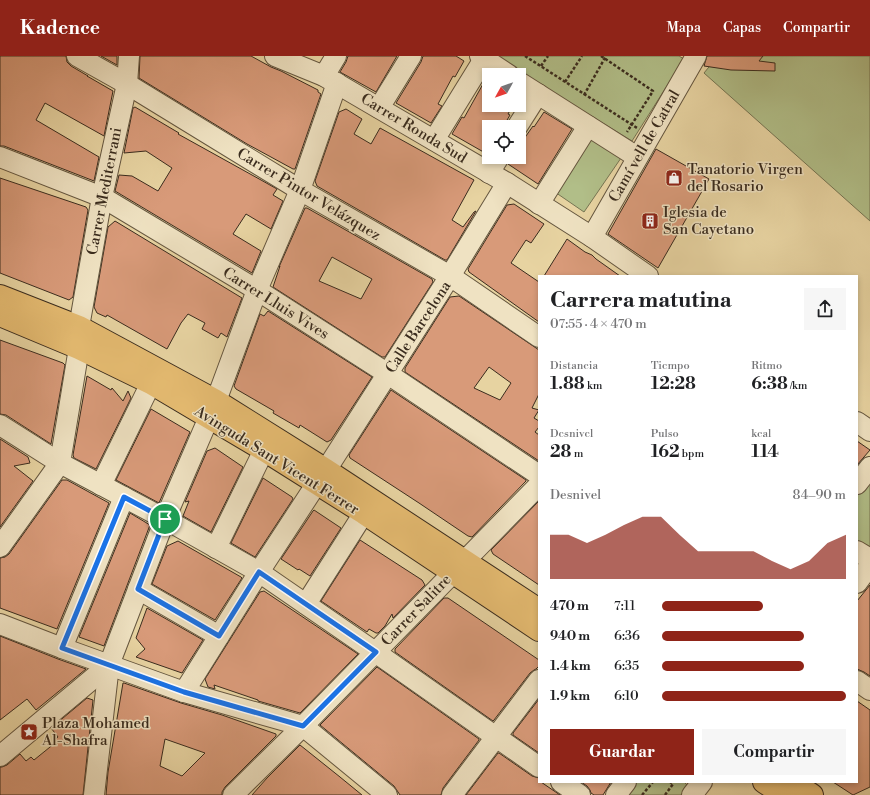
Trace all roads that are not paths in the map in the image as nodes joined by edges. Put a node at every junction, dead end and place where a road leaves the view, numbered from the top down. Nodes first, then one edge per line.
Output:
1 (77, 56) edge
2 (129, 56) edge
3 (275, 56) edge
4 (336, 56) edge
5 (410, 56) edge
6 (482, 57) edge
7 (692, 57) edge
8 (498, 68) edge
9 (331, 80) junction
10 (126, 84) junction
11 (526, 86) edge
12 (538, 94) junction
13 (379, 108) junction
14 (522, 120) edge
15 (588, 126) junction
16 (434, 140) junction
17 (0, 157) edge
18 (637, 158) junction
19 (494, 165) edge
20 (507, 183) junction
21 (300, 190) junction
22 (102, 197) junction
23 (539, 204) junction
24 (592, 237) junction
25 (647, 275) edge
26 (450, 276) junction
27 (257, 290) junction
28 (0, 296) edge
29 (0, 315) edge
30 (538, 336) edge
31 (79, 337) junction
32 (388, 374) junction
33 (151, 383) junction
34 (212, 409) junction
35 (858, 423) edge
36 (0, 425) edge
37 (870, 431) edge
38 (264, 450) junction
39 (60, 463) junction
40 (870, 467) edge
41 (538, 474) edge
42 (322, 476) junction
43 (858, 483) edge
44 (101, 485) junction
45 (538, 486) edge
46 (124, 497) junction
47 (364, 513) junction
48 (165, 519) junction
49 (0, 547) edge
50 (216, 548) junction
51 (858, 552) edge
52 (870, 559) edge
53 (870, 565) edge
54 (458, 566) junction
55 (259, 572) junction
56 (858, 582) edge
57 (138, 589) junction
58 (306, 604) junction
59 (538, 609) edge
60 (0, 624) edge
61 (538, 629) edge
62 (219, 636) junction
63 (62, 648) junction
64 (376, 652) junction
65 (109, 665) junction
66 (538, 681) edge
67 (858, 682) edge
68 (870, 690) edge
69 (184, 692) junction
70 (303, 726) junction
71 (496, 737) junction
72 (0, 756) edge
73 (538, 766) edge
74 (562, 783) edge
75 (625, 783) edge
76 (766, 783) edge
77 (794, 783) edge
78 (94, 795) edge
79 (233, 795) edge
80 (387, 795) edge
81 (452, 795) edge
82 (580, 795) edge
83 (616, 795) edge
84 (784, 795) edge
85 (812, 795) edge

1 - 10 street, Carrer Pintor Velázquez
2 - 10 street, Carrer Mediterrani
3 - 9 street, Carrer Ronda Sud
4 - 9 street
5 - 13 street
6 - 8 street
6 - 16 street
7 - 18 street, Camí vell de Catral
9 - 13 street, Carrer Ronda Sud
9 - 21 street
10 - 21 street, Carrer Pintor Velázquez
10 - 22 street, Carrer Mediterrani
11 - 12 street
12 - 14 street
12 - 15 street
13 - 16 street, Carrer Ronda Sud
15 - 18 street
15 - 23 street
16 - 19 street, Carrer Ronda Sud
17 - 22 street, Carrer Lluis Vives
18 - 24 street, Camí vell de Catral
19 - 20 street, Carrer Ronda Sud
20 - 23 street, Carrer Ronda Sud
20 - 26 street, Calle Barcelona
21 - 26 street, Carrer Pintor Velázquez
21 - 27 street
22 - 27 street, Carrer Lluis Vives
22 - 31 street, Carrer Mediterrani
23 - 24 street, Carrer Ronda Sud
24 - 25 street, Carrer Ronda Sud
26 - 30 street, Carrer Pintor Velázquez
26 - 32 street, Calle Barcelona
27 - 32 street, Carrer Lluis Vives
27 - 34 street
28 - 31 highway, Avinguda Sant Vicent Ferrer
29 - 31 highway, Avinguda Sant Vicent Ferrer
31 - 33 highway, Avinguda Sant Vicent Ferrer
31 - 34 highway, Avinguda Sant Vicent Ferrer
31 - 39 street, Carrer Mediterrani
32 - 41 street, Carrer Lluis Vives
32 - 42 street, Calle Barcelona
33 - 34 highway, Avinguda Sant Vicent Ferrer
33 - 44 street
34 - 38 highway, Avinguda Sant Vicent Ferrer
34 - 42 highway, Avinguda Sant Vicent Ferrer
34 - 48 street
35 - 37 street
36 - 39 street
38 - 42 highway, Avinguda Sant Vicent Ferrer
38 - 50 street
39 - 44 street
39 - 49 street
40 - 43 street
42 - 47 highway, Avinguda Sant Vicent Ferrer
42 - 54 highway, Avinguda Sant Vicent Ferrer
42 - 55 street, Calle Barcelona
44 - 46 street
45 - 54 street, Carrer Salitre
46 - 48 street
46 - 63 street
47 - 54 highway, Avinguda Sant Vicent Ferrer
47 - 58 street
48 - 50 street
48 - 57 street
50 - 55 street
51 - 52 street
53 - 56 street
54 - 59 highway, Avinguda Sant Vicent Ferrer
54 - 61 highway, Avinguda Sant Vicent Ferrer
54 - 64 street, Carrer Salitre
55 - 58 street
55 - 62 street, Calle Barcelona
57 - 62 street
57 - 65 street
58 - 64 street
60 - 63 street
62 - 69 street, Calle Barcelona
63 - 65 street
64 - 70 street, Carrer Salitre
64 - 71 street
65 - 69 street
65 - 72 street
65 - 78 street
66 - 71 street
67 - 68 street
69 - 70 street
70 - 79 street, Carrer Salitre
70 - 80 street
71 - 73 street
71 - 81 street
74 - 82 street
75 - 83 street
76 - 84 highway
77 - 85 highway

